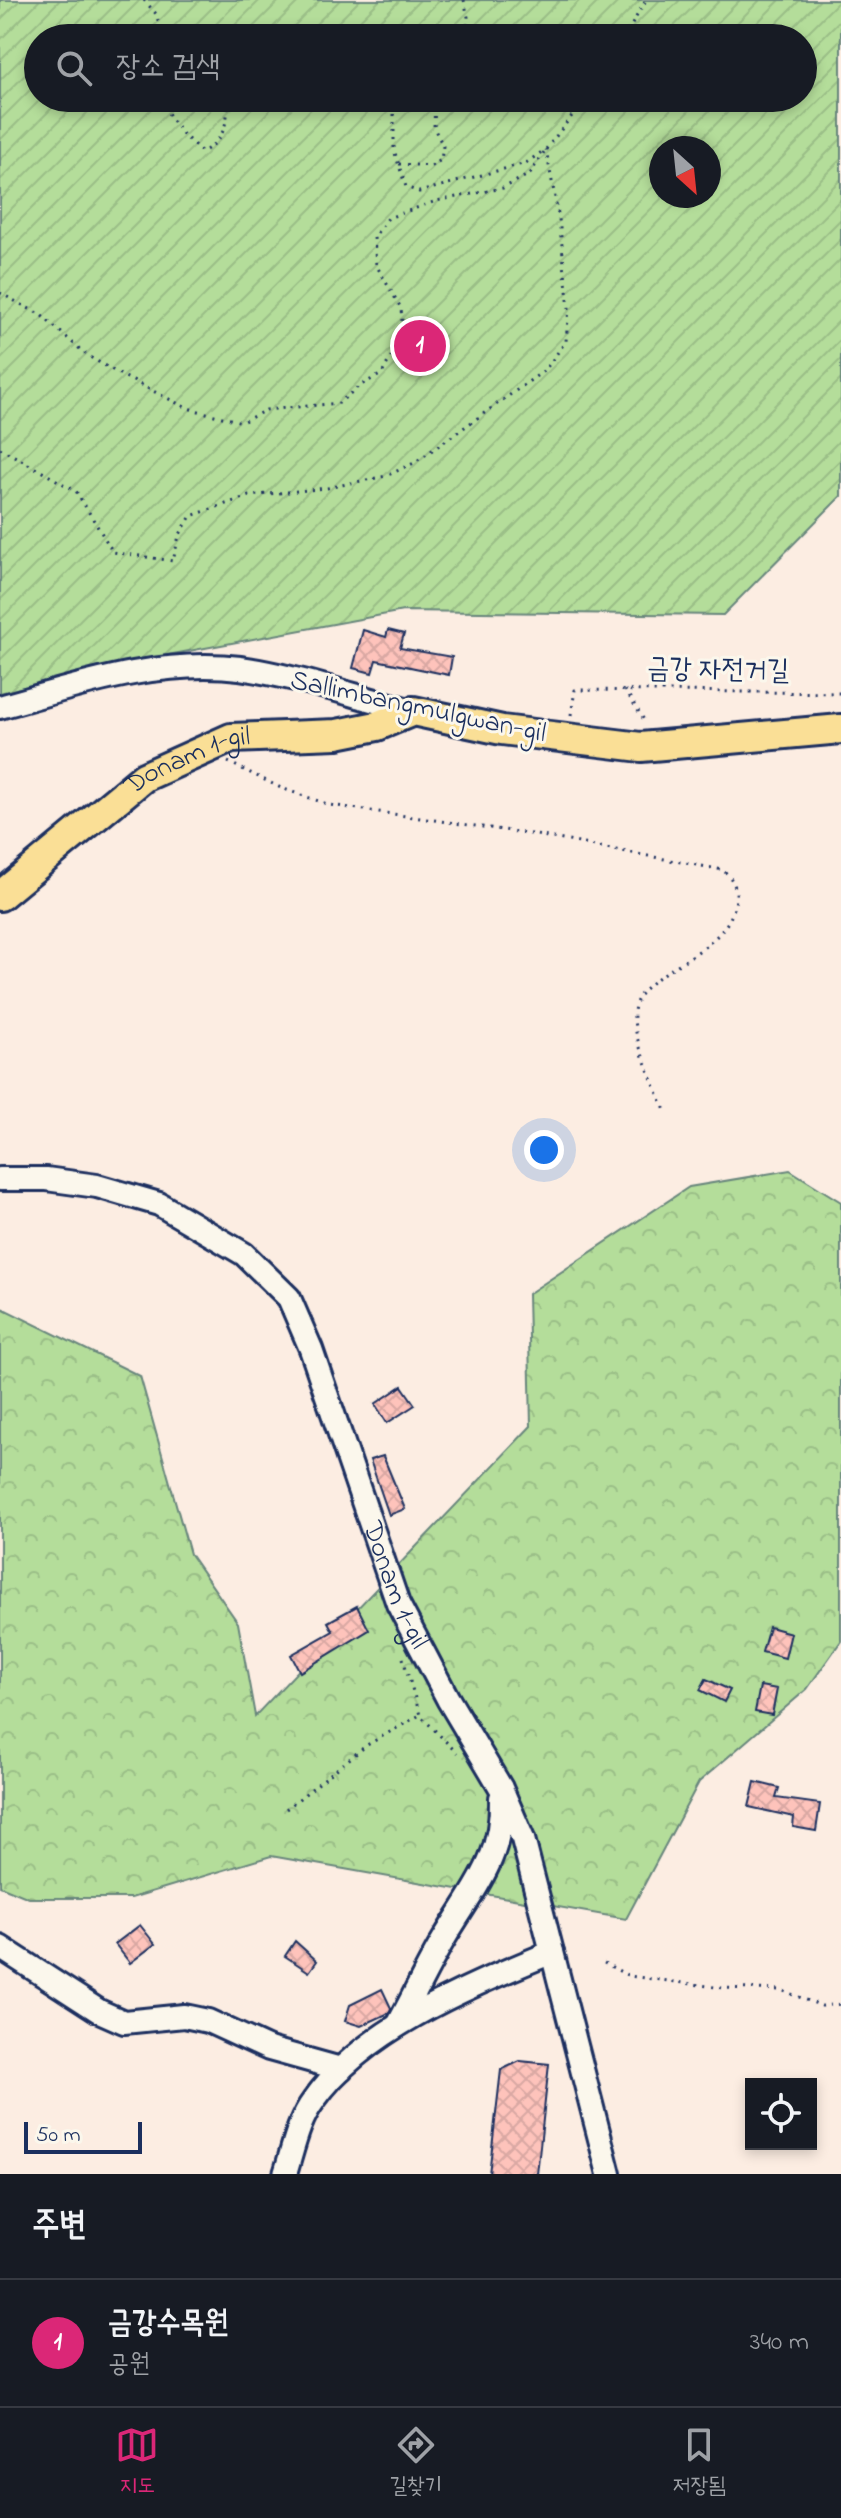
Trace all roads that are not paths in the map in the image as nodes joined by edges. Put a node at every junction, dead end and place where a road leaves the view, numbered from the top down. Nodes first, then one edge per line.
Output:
1 (0, 707) edge
2 (413, 711) junction
3 (841, 729) edge
4 (0, 896) edge
5 (0, 1179) edge
6 (501, 1788) junction
7 (0, 1947) edge
8 (552, 1952) junction
9 (398, 2025) junction
10 (341, 2069) junction
11 (285, 2174) edge
12 (609, 2174) edge

1 - 2 street, Sallimbangmulgwan-gil
2 - 3 main road, Sallimbangmulgwan-gil
2 - 4 main road, Donam 1-gil
5 - 6 street, Donam 1-gil
6 - 8 street, Donam 1-gil
6 - 9 street
7 - 10 street
8 - 9 street
8 - 12 street, Donam 1-gil
9 - 10 street
10 - 11 street

